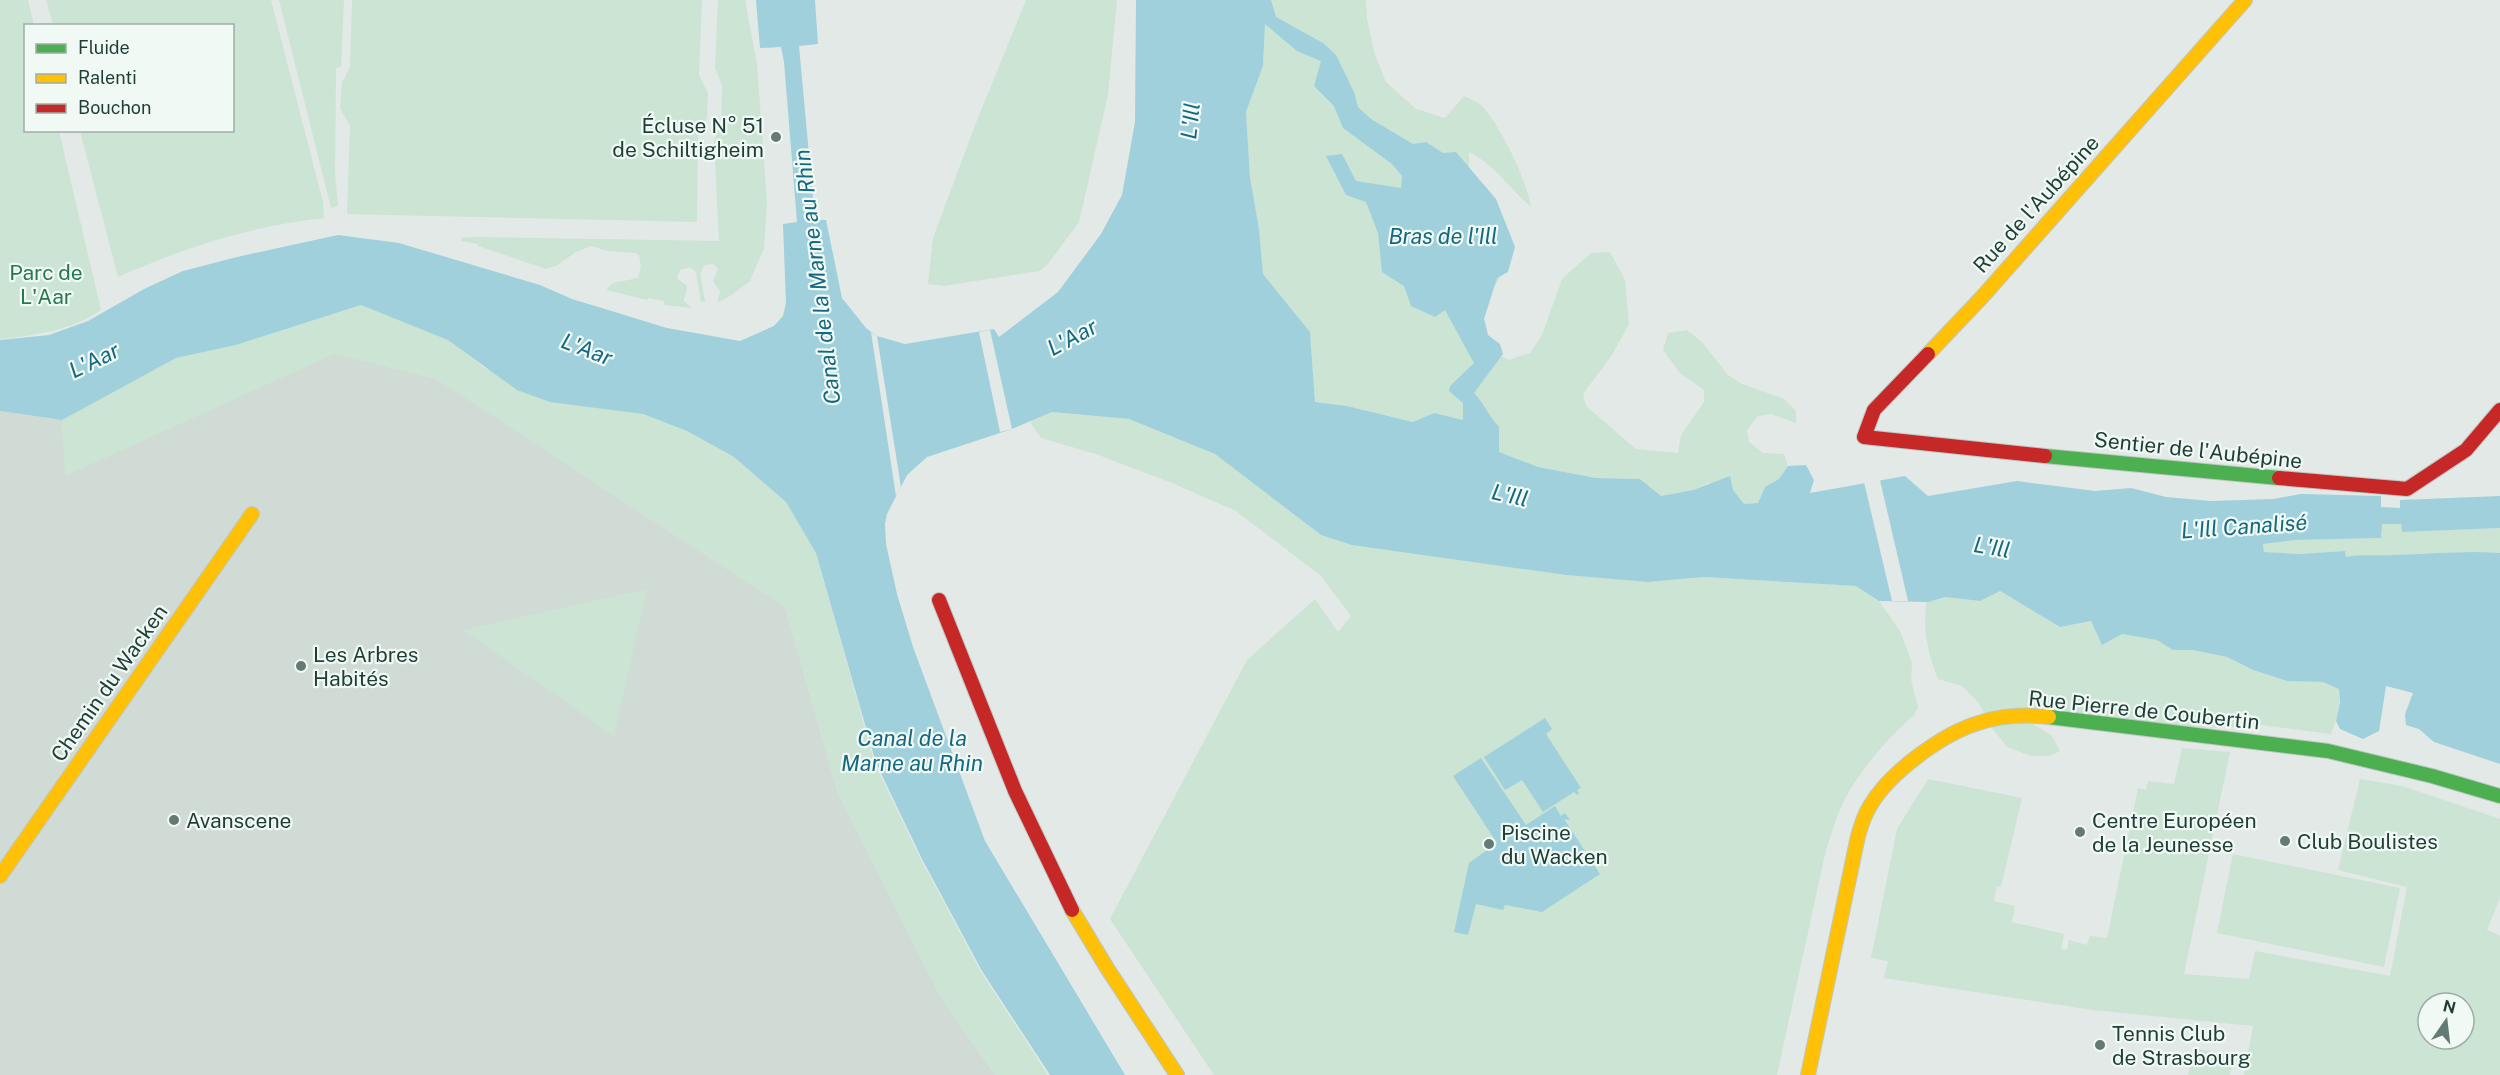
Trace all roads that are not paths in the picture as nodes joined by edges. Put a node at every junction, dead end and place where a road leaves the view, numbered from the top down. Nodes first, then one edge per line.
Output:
1 (2245, 0) edge
2 (2500, 410) edge
3 (1863, 436) joint
4 (252, 514) dead end
5 (939, 600) dead end
6 (2500, 796) edge
7 (0, 876) edge
8 (1178, 1075) edge
9 (1808, 1075) edge

1 - 3 street, Rue de l'Aubépine
2 - 3 street, Sentier de l'Aubépine
4 - 7 street, Chemin du Wacken
5 - 8 street
6 - 9 street, Rue Pierre de Coubertin

